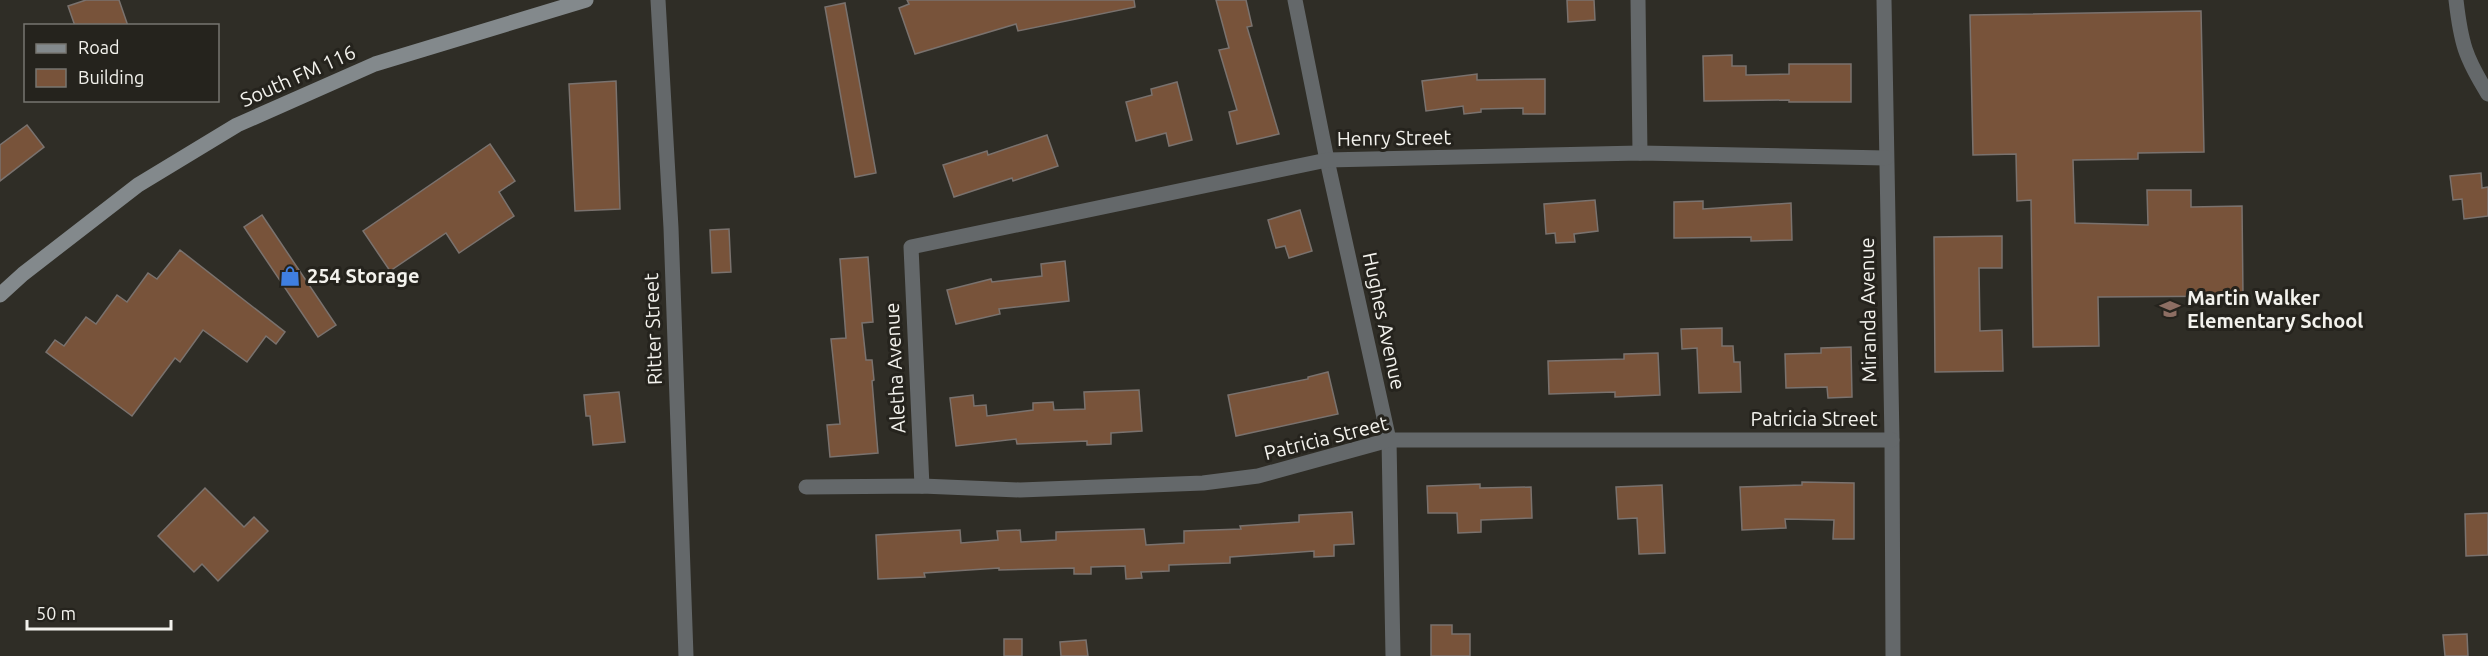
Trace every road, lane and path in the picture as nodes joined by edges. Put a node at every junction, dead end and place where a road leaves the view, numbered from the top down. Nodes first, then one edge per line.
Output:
1 (586, 0) edge
2 (658, 0) edge
3 (1295, 0) edge
4 (1638, 0) edge
5 (1884, 0) edge
6 (2456, 0) edge
7 (549, 5) edge
8 (2488, 94) edge
9 (1640, 153) junction
10 (1886, 158) junction
11 (1327, 160) junction
12 (911, 247) joint
13 (0, 295) edge
14 (1389, 440) junction
15 (1892, 440) junction
16 (922, 486) junction
17 (806, 487) dead end
18 (686, 656) edge
19 (1393, 656) edge
20 (1893, 656) edge

1 - 7 main road, South FM 116
2 - 18 street, Ritter Street
3 - 11 street, Hughes Avenue
4 - 9 street
5 - 10 street, Miranda Avenue
6 - 8 street
7 - 13 main road, South FM 116
9 - 10 street, Henry Street
9 - 11 street, Henry Street
10 - 15 street, Miranda Avenue
11 - 12 street, Henry Street
11 - 14 street, Hughes Avenue
12 - 16 street, Aletha Avenue
14 - 15 street, Patricia Street
14 - 16 street, Patricia Street
14 - 19 street, Hughes Avenue
15 - 20 street, Miranda Avenue
16 - 17 street, Patricia Street

